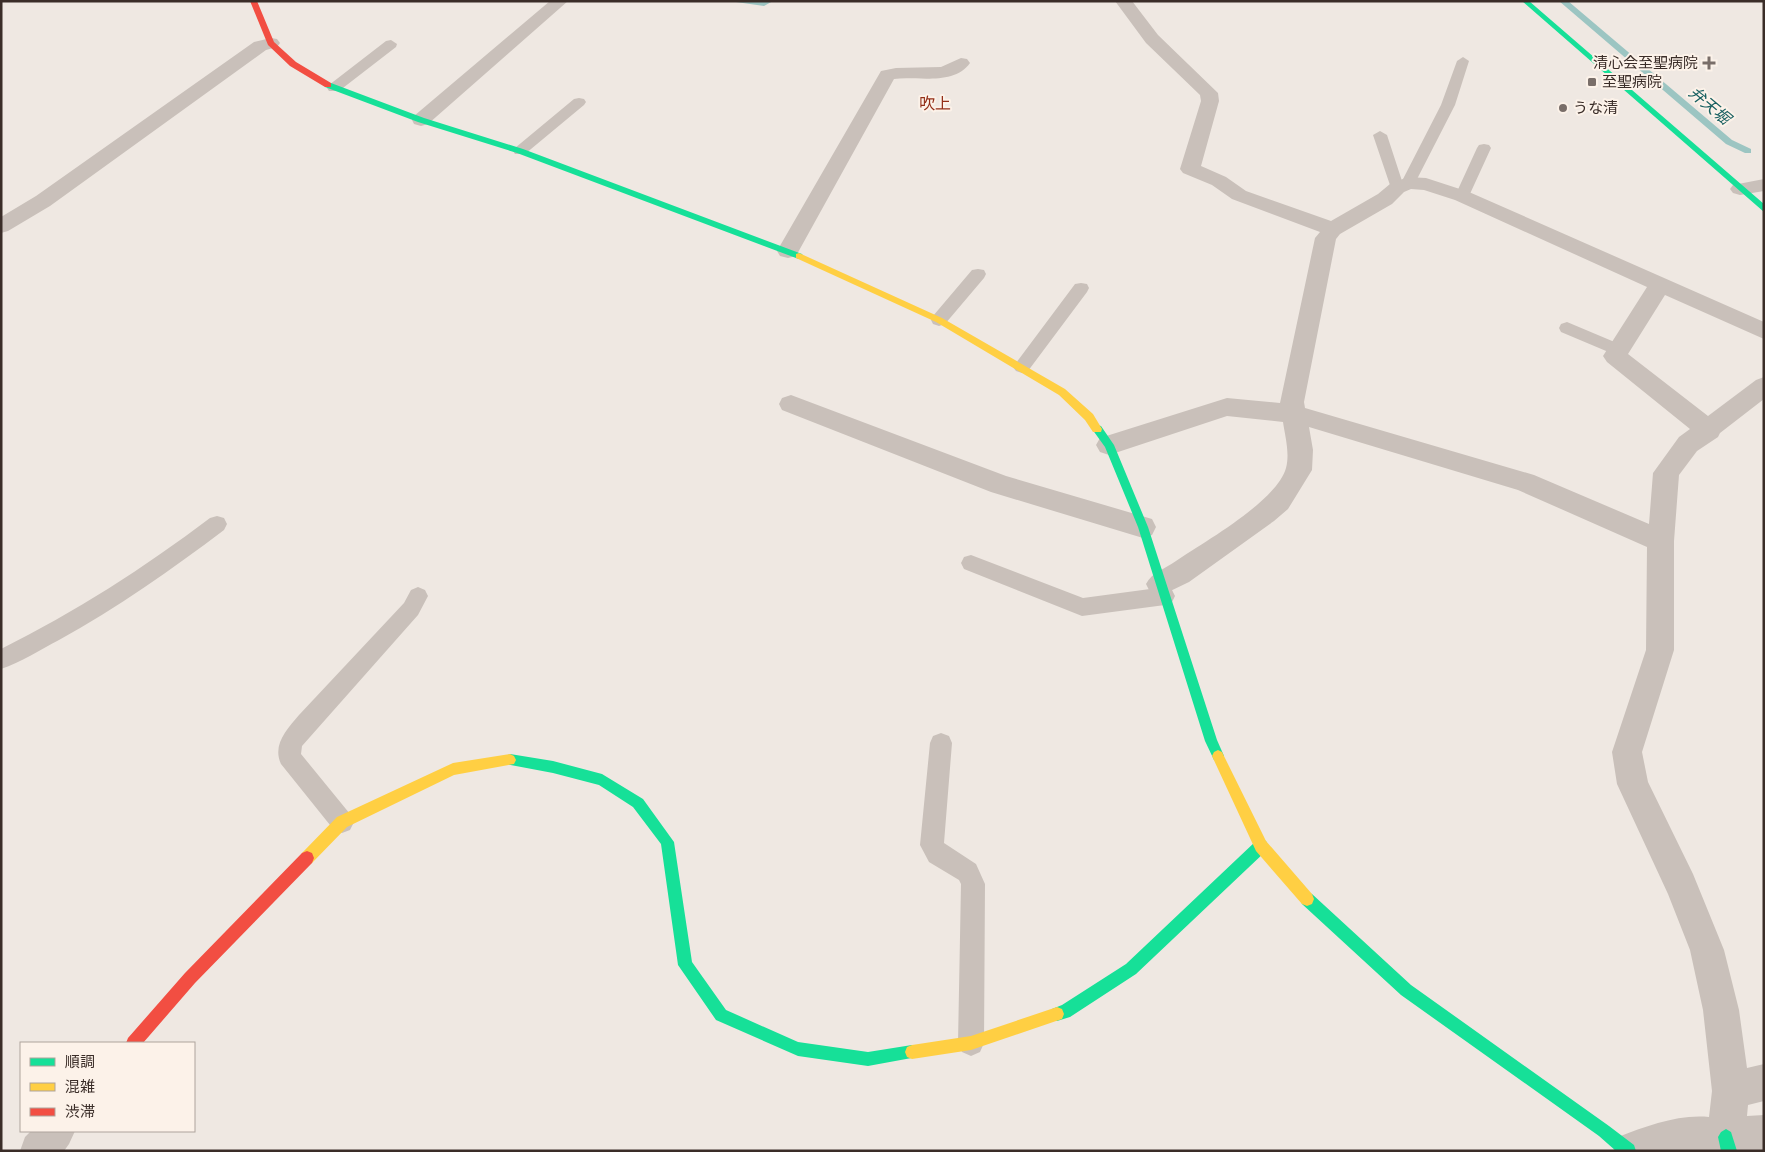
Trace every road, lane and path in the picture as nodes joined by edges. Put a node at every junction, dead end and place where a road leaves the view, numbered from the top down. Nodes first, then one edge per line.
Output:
1 (253, 1) edge
2 (560, 1) edge
3 (1123, 1) edge
4 (1524, 1) edge
5 (271, 43) junction
6 (391, 44) dead end
7 (1463, 61) dead end
8 (961, 63) dead end
9 (334, 88) junction
10 (579, 102) dead end
11 (421, 120) junction
12 (1380, 135) dead end
13 (1484, 148) dead end
14 (520, 151) junction
15 (1402, 185) junction
16 (1764, 185) edge
17 (1740, 189) junction
18 (1462, 196) junction
19 (1764, 209) edge
20 (1, 226) edge
21 (1333, 229) junction
22 (788, 252) junction
23 (978, 274) dead end
24 (1660, 285) junction
25 (1081, 288) dead end
26 (939, 320) junction
27 (1567, 328) dead end
28 (1764, 331) edge
29 (1618, 350) junction
30 (1022, 367) junction
31 (1764, 386) edge
32 (792, 404) dead end
33 (1294, 414) junction
34 (1709, 430) junction
35 (1109, 445) junction
36 (217, 524) dead end
37 (1143, 527) junction
38 (1661, 541) junction
39 (971, 563) dead end
40 (1162, 590) junction
41 (418, 596) dead end
42 (1, 660) edge
43 (941, 743) dead end
44 (342, 822) junction
45 (1261, 846) junction
46 (134, 1042) edge
47 (971, 1043) junction
48 (1747, 1087) edge
49 (55, 1132) edge
50 (1764, 1134) edge
51 (1728, 1144) edge
52 (39, 1151) edge
53 (1628, 1151) edge
54 (1632, 1151) edge

1 - 5 street
2 - 11 street
3 - 21 street
4 - 17 street
5 - 9 street
5 - 20 street
6 - 9 lane
7 - 15 lane
8 - 22 street
9 - 11 street
10 - 14 lane
11 - 14 street
12 - 15 lane
13 - 18 lane
14 - 22 street
15 - 18 street
15 - 21 street
16 - 17 street
17 - 19 street
18 - 24 street
21 - 33 street
22 - 26 street
23 - 26 lane
24 - 28 street
24 - 29 street
25 - 30 lane
26 - 30 street
27 - 29 lane
29 - 34 street
30 - 35 street
31 - 34 street
32 - 37 street
33 - 35 street
33 - 38 street
33 - 40 street
34 - 38 street
35 - 37 street
36 - 42 lane
37 - 40 street
38 - 48 street
39 - 40 lane
40 - 45 street
41 - 44 lane
43 - 47 lane
44 - 46 street
44 - 47 street
45 - 47 street
45 - 53 street
48 - 51 street
49 - 52 street
50 - 51 street
51 - 54 street

